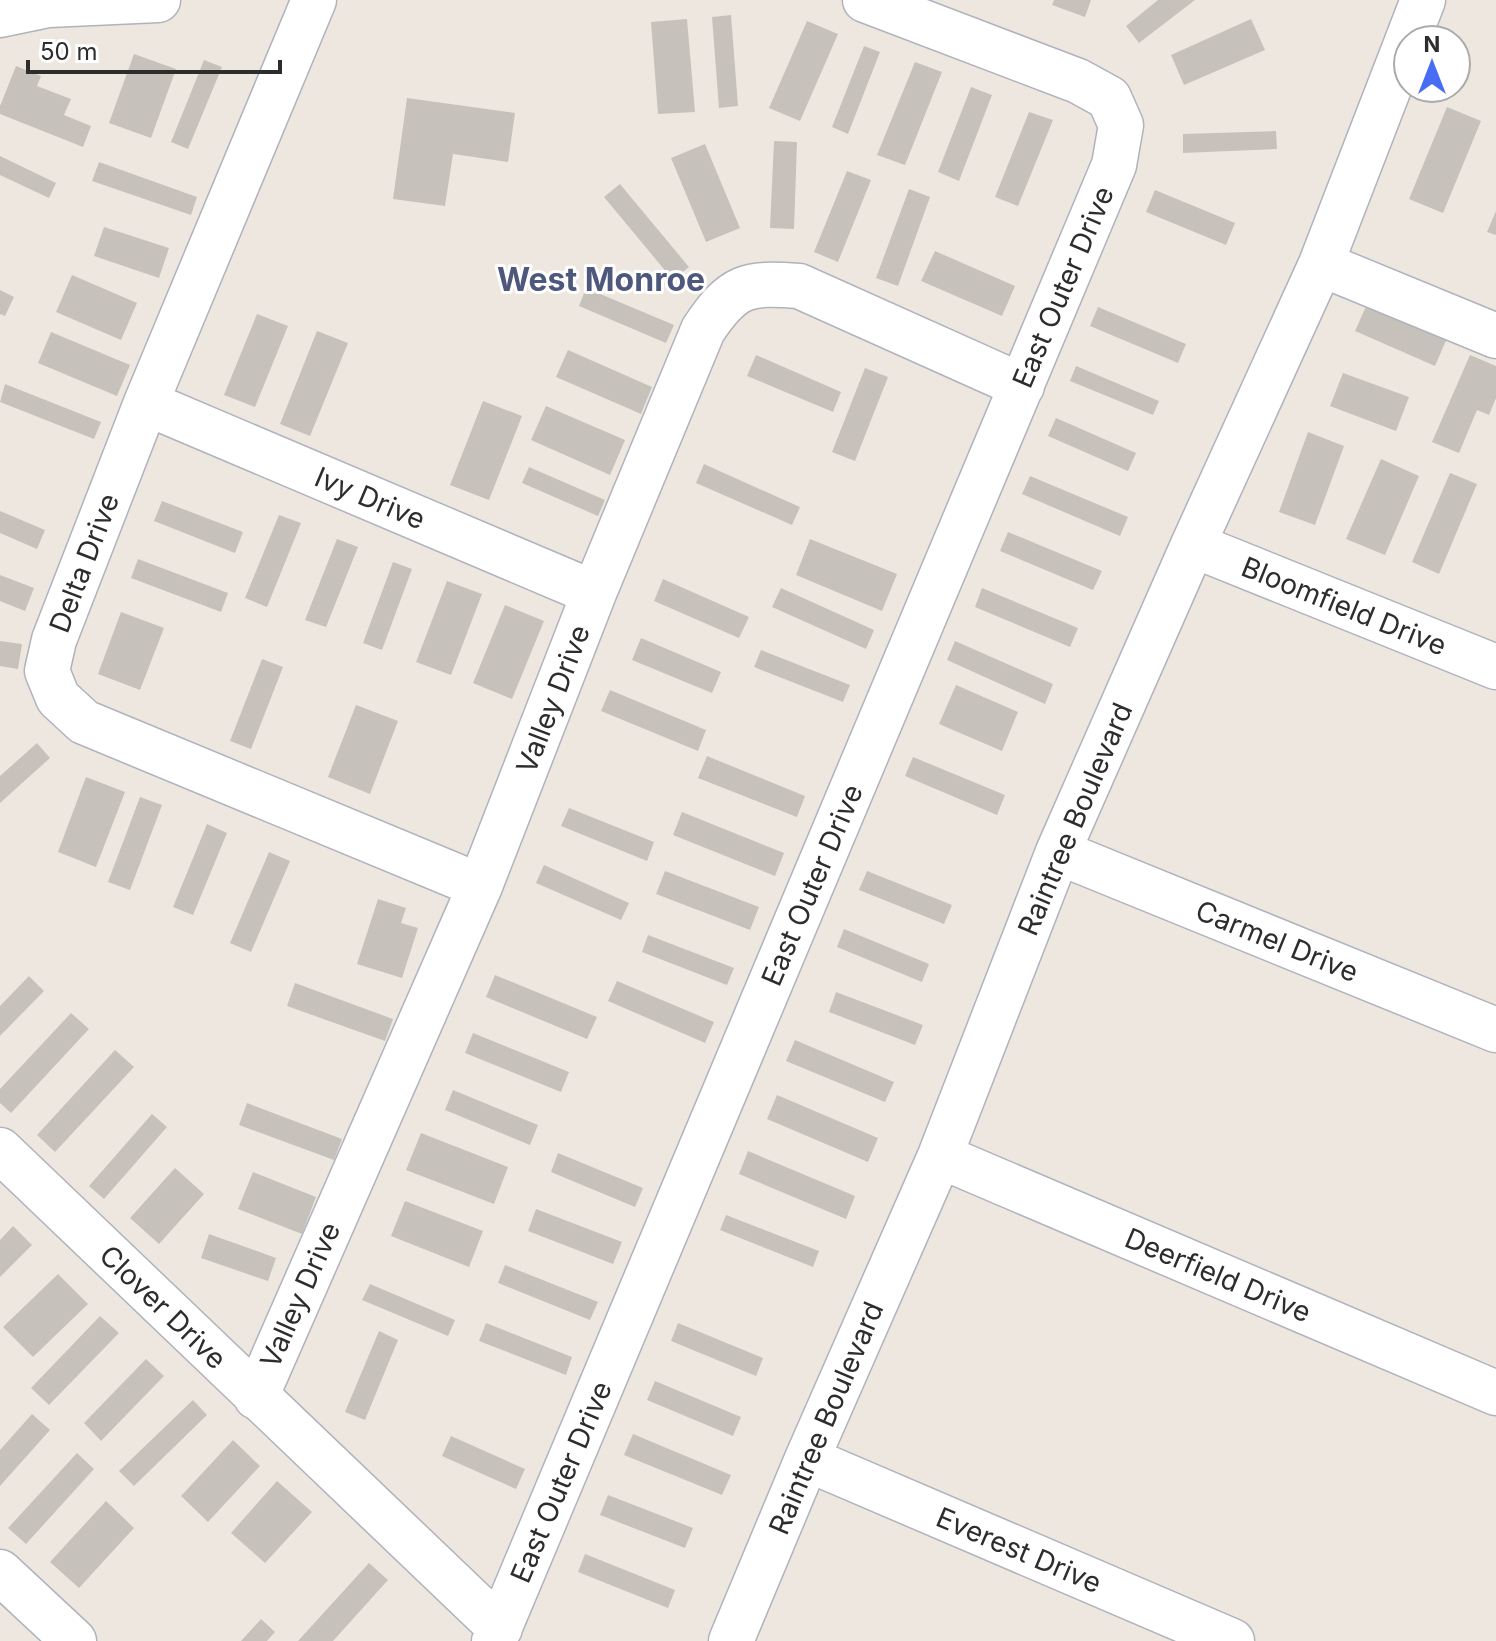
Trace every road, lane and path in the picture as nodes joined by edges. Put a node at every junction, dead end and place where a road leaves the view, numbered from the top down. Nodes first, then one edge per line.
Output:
1 (158, 0) edge
2 (314, 0) edge
3 (865, 0) edge
4 (1423, 0) edge
5 (1, 15) edge
6 (1321, 264) junction
7 (1496, 336) edge
8 (1022, 386) junction
9 (146, 403) junction
10 (1193, 545) junction
11 (594, 593) junction
12 (1496, 667) edge
13 (1058, 852) junction
14 (480, 886) junction
15 (1496, 1030) edge
16 (0, 1150) edge
17 (940, 1156) junction
18 (1496, 1393) edge
19 (256, 1397) junction
20 (807, 1459) junction
21 (0, 1572) edge
22 (497, 1635) edge
23 (74, 1641) edge
24 (731, 1641) edge
25 (1232, 1641) edge

1 - 5 street
2 - 9 street, Delta Drive
3 - 8 street, East Outer Drive
4 - 6 street, Raintree Boulevard
6 - 7 street
6 - 10 street, Raintree Boulevard
8 - 11 street, Valley Drive
8 - 22 street, East Outer Drive
9 - 11 street, Ivy Drive
9 - 14 street, Delta Drive
10 - 12 street, Bloomfield Drive
10 - 13 street, Raintree Boulevard
11 - 14 street, Valley Drive
13 - 15 street, Carmel Drive
13 - 17 street, Raintree Boulevard
14 - 19 street, Valley Drive
16 - 19 street, Clover Drive
17 - 18 street, Deerfield Drive
17 - 20 street, Raintree Boulevard
19 - 22 street, Clover Drive
20 - 24 street, Raintree Boulevard
20 - 25 street, Everest Drive
21 - 23 street

